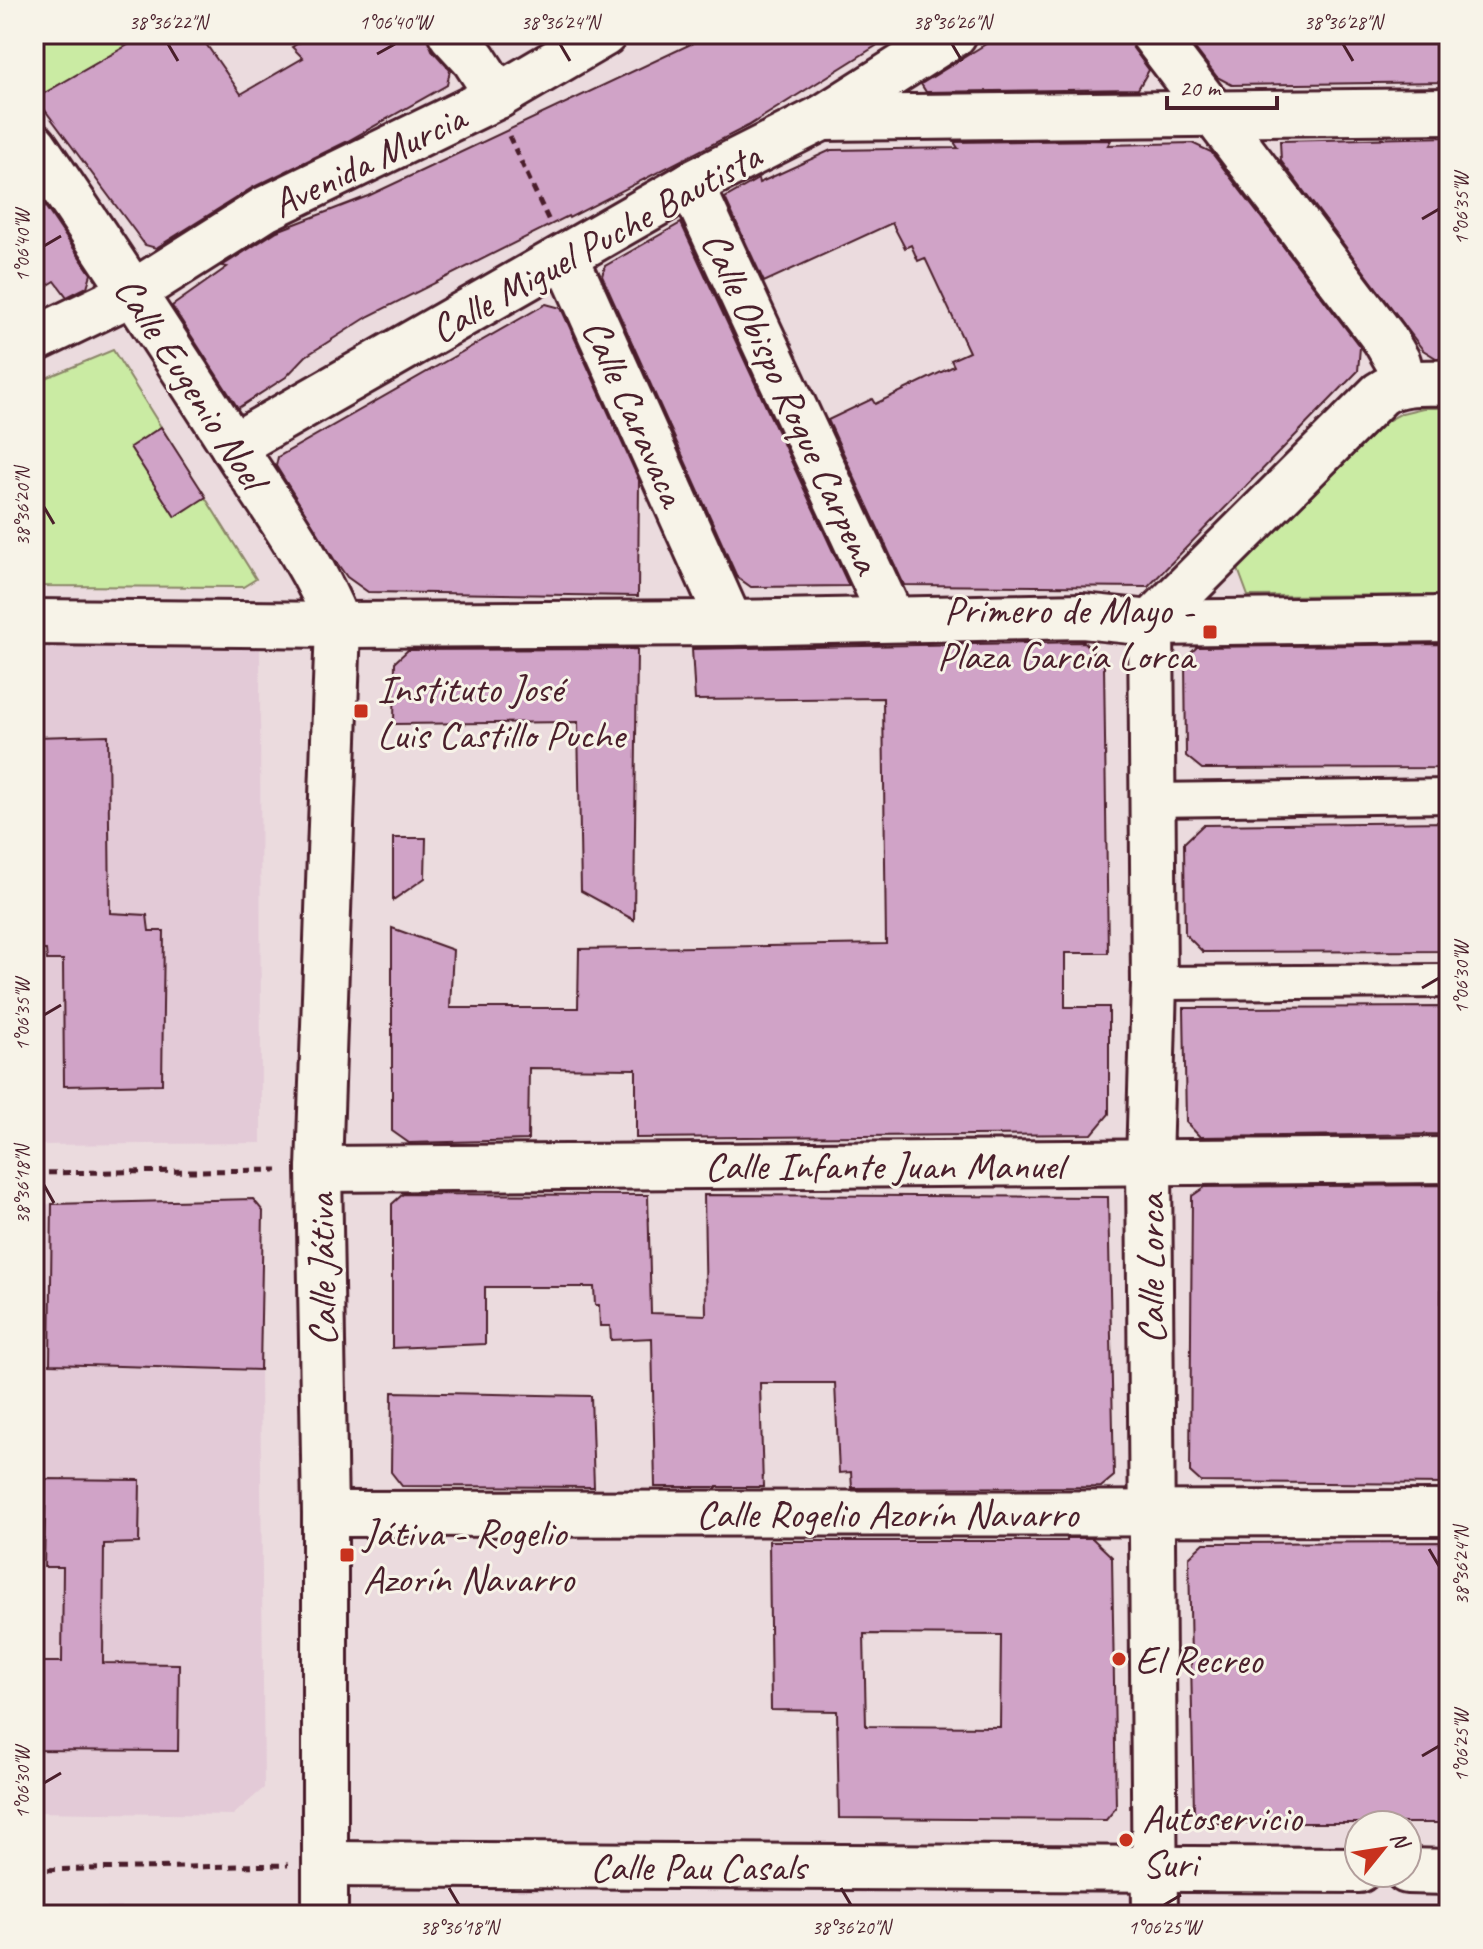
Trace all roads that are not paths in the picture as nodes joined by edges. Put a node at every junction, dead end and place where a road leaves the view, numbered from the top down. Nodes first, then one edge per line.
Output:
1 (451, 34) edge
2 (604, 34) edge
3 (954, 34) edge
4 (1153, 34) edge
5 (498, 96) junction
6 (1449, 111) edge
7 (1214, 114) junction
8 (822, 118) junction
9 (34, 145) edge
10 (691, 184) junction
11 (566, 257) junction
12 (134, 292) junction
13 (34, 340) edge
14 (1449, 383) edge
15 (1404, 384) junction
16 (233, 446) junction
17 (892, 619) junction
18 (1449, 619) edge
19 (34, 622) edge
20 (730, 623) junction
21 (1151, 623) junction
22 (338, 625) junction
23 (1449, 796) edge
24 (1151, 800) junction
25 (1449, 981) edge
26 (1154, 983) junction
27 (1449, 1160) edge
28 (1149, 1163) junction
29 (319, 1169) junction
30 (1152, 1513) junction
31 (1449, 1513) edge
32 (325, 1514) junction
33 (325, 1864) junction
34 (1155, 1867) junction
35 (1343, 1870) edge
36 (1423, 1871) edge
37 (1449, 1872) edge
38 (325, 1915) edge
39 (1155, 1915) edge

1 - 5 street
2 - 5 street, Avenida Murcia
3 - 8 street, Calle Miguel Puche Bautista
4 - 7 street
5 - 12 street, Avenida Murcia
6 - 7 street
7 - 8 street
7 - 15 street
8 - 10 street, Calle Miguel Puche Bautista
9 - 12 street, Calle Eugenio Noel
10 - 11 street, Calle Miguel Puche Bautista
10 - 17 street, Calle Obispo Roque Carpena
11 - 16 street, Calle Miguel Puche Bautista
11 - 20 street, Calle Caravaca
12 - 13 street, Avenida Murcia
12 - 16 street, Calle Eugenio Noel
14 - 15 street
15 - 21 street
16 - 22 street, Calle Eugenio Noel
17 - 20 street
17 - 21 street
18 - 21 street
19 - 22 street
20 - 22 street
21 - 24 street, Calle Lorca
22 - 29 street, Calle Játiva
23 - 24 street
24 - 26 street, Calle Lorca
25 - 26 street
26 - 28 street, Calle Lorca
27 - 28 street, Calle Infante Juan Manuel
28 - 29 street, Calle Infante Juan Manuel
28 - 30 street, Calle Lorca
29 - 32 street, Calle Játiva
30 - 31 street, Calle Rogelio Azorín Navarro
30 - 32 street, Calle Rogelio Azorín Navarro
30 - 34 street, Calle Lorca
32 - 33 street, Calle Játiva
33 - 34 street, Calle Pau Casals
33 - 38 street, Calle Játiva
34 - 35 street, Calle Pau Casals
34 - 39 street, Calle Lorca
36 - 37 street

